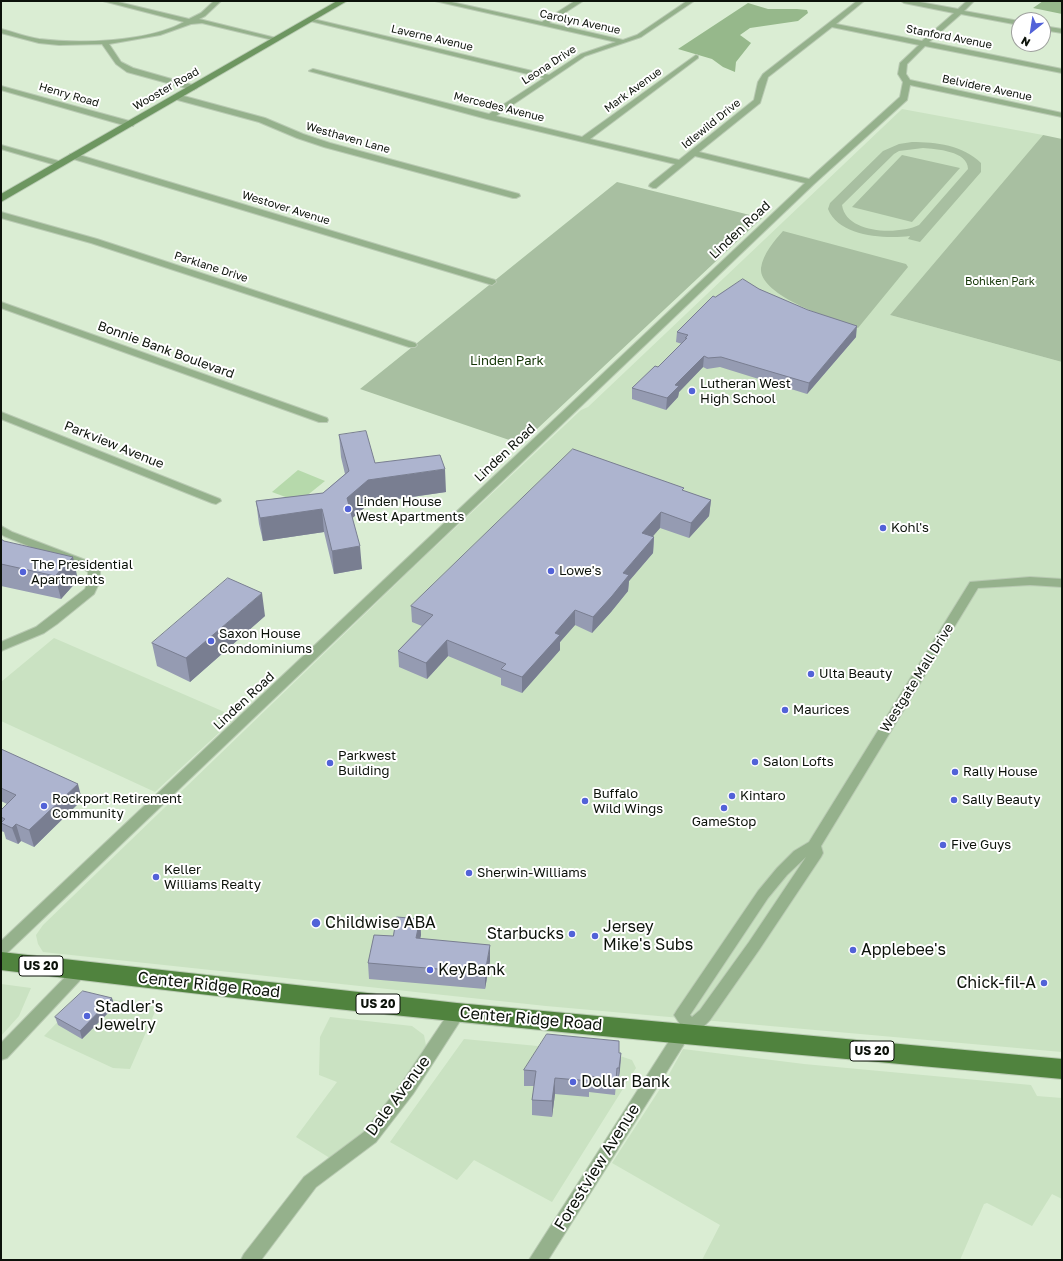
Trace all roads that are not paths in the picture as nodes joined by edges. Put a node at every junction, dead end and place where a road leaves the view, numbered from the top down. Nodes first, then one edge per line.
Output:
1 (106, 1) edge
2 (218, 1) edge
3 (343, 1) edge
4 (438, 1) edge
5 (580, 1) edge
6 (691, 1) edge
7 (861, 1) edge
8 (904, 1) edge
9 (971, 1) edge
10 (959, 12) junction
11 (309, 20) junction
12 (191, 22) junction
13 (1011, 22) edge
14 (543, 24) junction
15 (831, 25) junction
16 (1051, 29) edge
17 (1, 31) edge
18 (1062, 31) edge
19 (277, 39) junction
20 (104, 42) junction
21 (624, 42) junction
22 (924, 43) junction
23 (268, 44) junction
24 (696, 58) dead end
25 (313, 71) dead end
26 (1062, 71) edge
27 (550, 77) junction
28 (906, 87) junction
29 (1, 88) edge
30 (193, 88) junction
31 (177, 97) junction
32 (1062, 115) edge
33 (490, 117) junction
34 (130, 124) junction
35 (583, 140) junction
36 (1, 147) edge
37 (694, 153) junction
38 (73, 156) junction
39 (680, 163) junction
40 (59, 164) junction
41 (811, 182) junction
42 (653, 186) dead end
43 (516, 196) dead end
44 (1, 199) edge
45 (1, 215) edge
46 (492, 282) dead end
47 (1, 305) edge
48 (412, 345) dead end
49 (1, 415) edge
50 (322, 420) dead end
51 (216, 501) dead end
52 (1, 529) edge
53 (1062, 583) edge
54 (1, 647) edge
55 (814, 846) junction
56 (1, 950) edge
57 (1, 961) edge
58 (80, 971) junction
59 (457, 1013) junction
60 (684, 1029) junction
61 (1, 1053) edge
62 (1062, 1069) edge
63 (250, 1260) edge
64 (538, 1260) edge

1 - 12 street
2 - 12 street
3 - 11 main road, Wooster Road
4 - 14 street, Carolyn Avenue
5 - 14 street
6 - 21 street, Leona Drive
7 - 15 street
8 - 10 street
9 - 10 street
10 - 13 street
10 - 22 street
11 - 19 main road, Wooster Road
11 - 27 street, Laverne Avenue
12 - 19 street
12 - 20 street
12 - 23 street
14 - 21 street, Carolyn Avenue
15 - 22 street, Stanford Avenue
15 - 37 street, Idlewild Drive
16 - 18 street
17 - 20 street
19 - 23 main road, Wooster Road
20 - 30 street
21 - 27 street, Leona Drive
22 - 26 street, Stanford Avenue
22 - 28 street
23 - 30 main road, Wooster Road
24 - 35 street, Mark Avenue
25 - 33 street, Mercedes Avenue
27 - 33 street, Leona Drive
28 - 32 street, Belvidere Avenue
28 - 41 street, Linden Road
29 - 34 street, Henry Road
30 - 31 main road, Wooster Road
31 - 34 main road, Wooster Road
31 - 43 street, Westhaven Lane
33 - 35 street, Mercedes Avenue
34 - 38 main road, Wooster Road
35 - 39 street, Mercedes Avenue
36 - 40 street
37 - 39 street, Idlewild Drive
37 - 41 street
38 - 40 main road, Wooster Road
38 - 46 street, Westover Avenue
39 - 42 street, Idlewild Drive
40 - 44 main road, Wooster Road
41 - 56 street, Linden Road
45 - 48 street, Parklane Drive
47 - 50 street, Bonnie Bank Boulevard
49 - 51 street, Parkview Avenue
52 - 54 street
53 - 55 street, Westgate Mall Drive
55 - 60 street, Westgate Mall Drive
55 - 60 street, Westgate Mall Drive
57 - 58 main road, Center Ridge Road / US 20
58 - 59 main road, Center Ridge Road / US 20
58 - 61 street
59 - 60 main road, Center Ridge Road / US 20
59 - 63 street, Dale Avenue
60 - 62 main road, Center Ridge Road / US 20
60 - 64 street, Forestview Avenue

